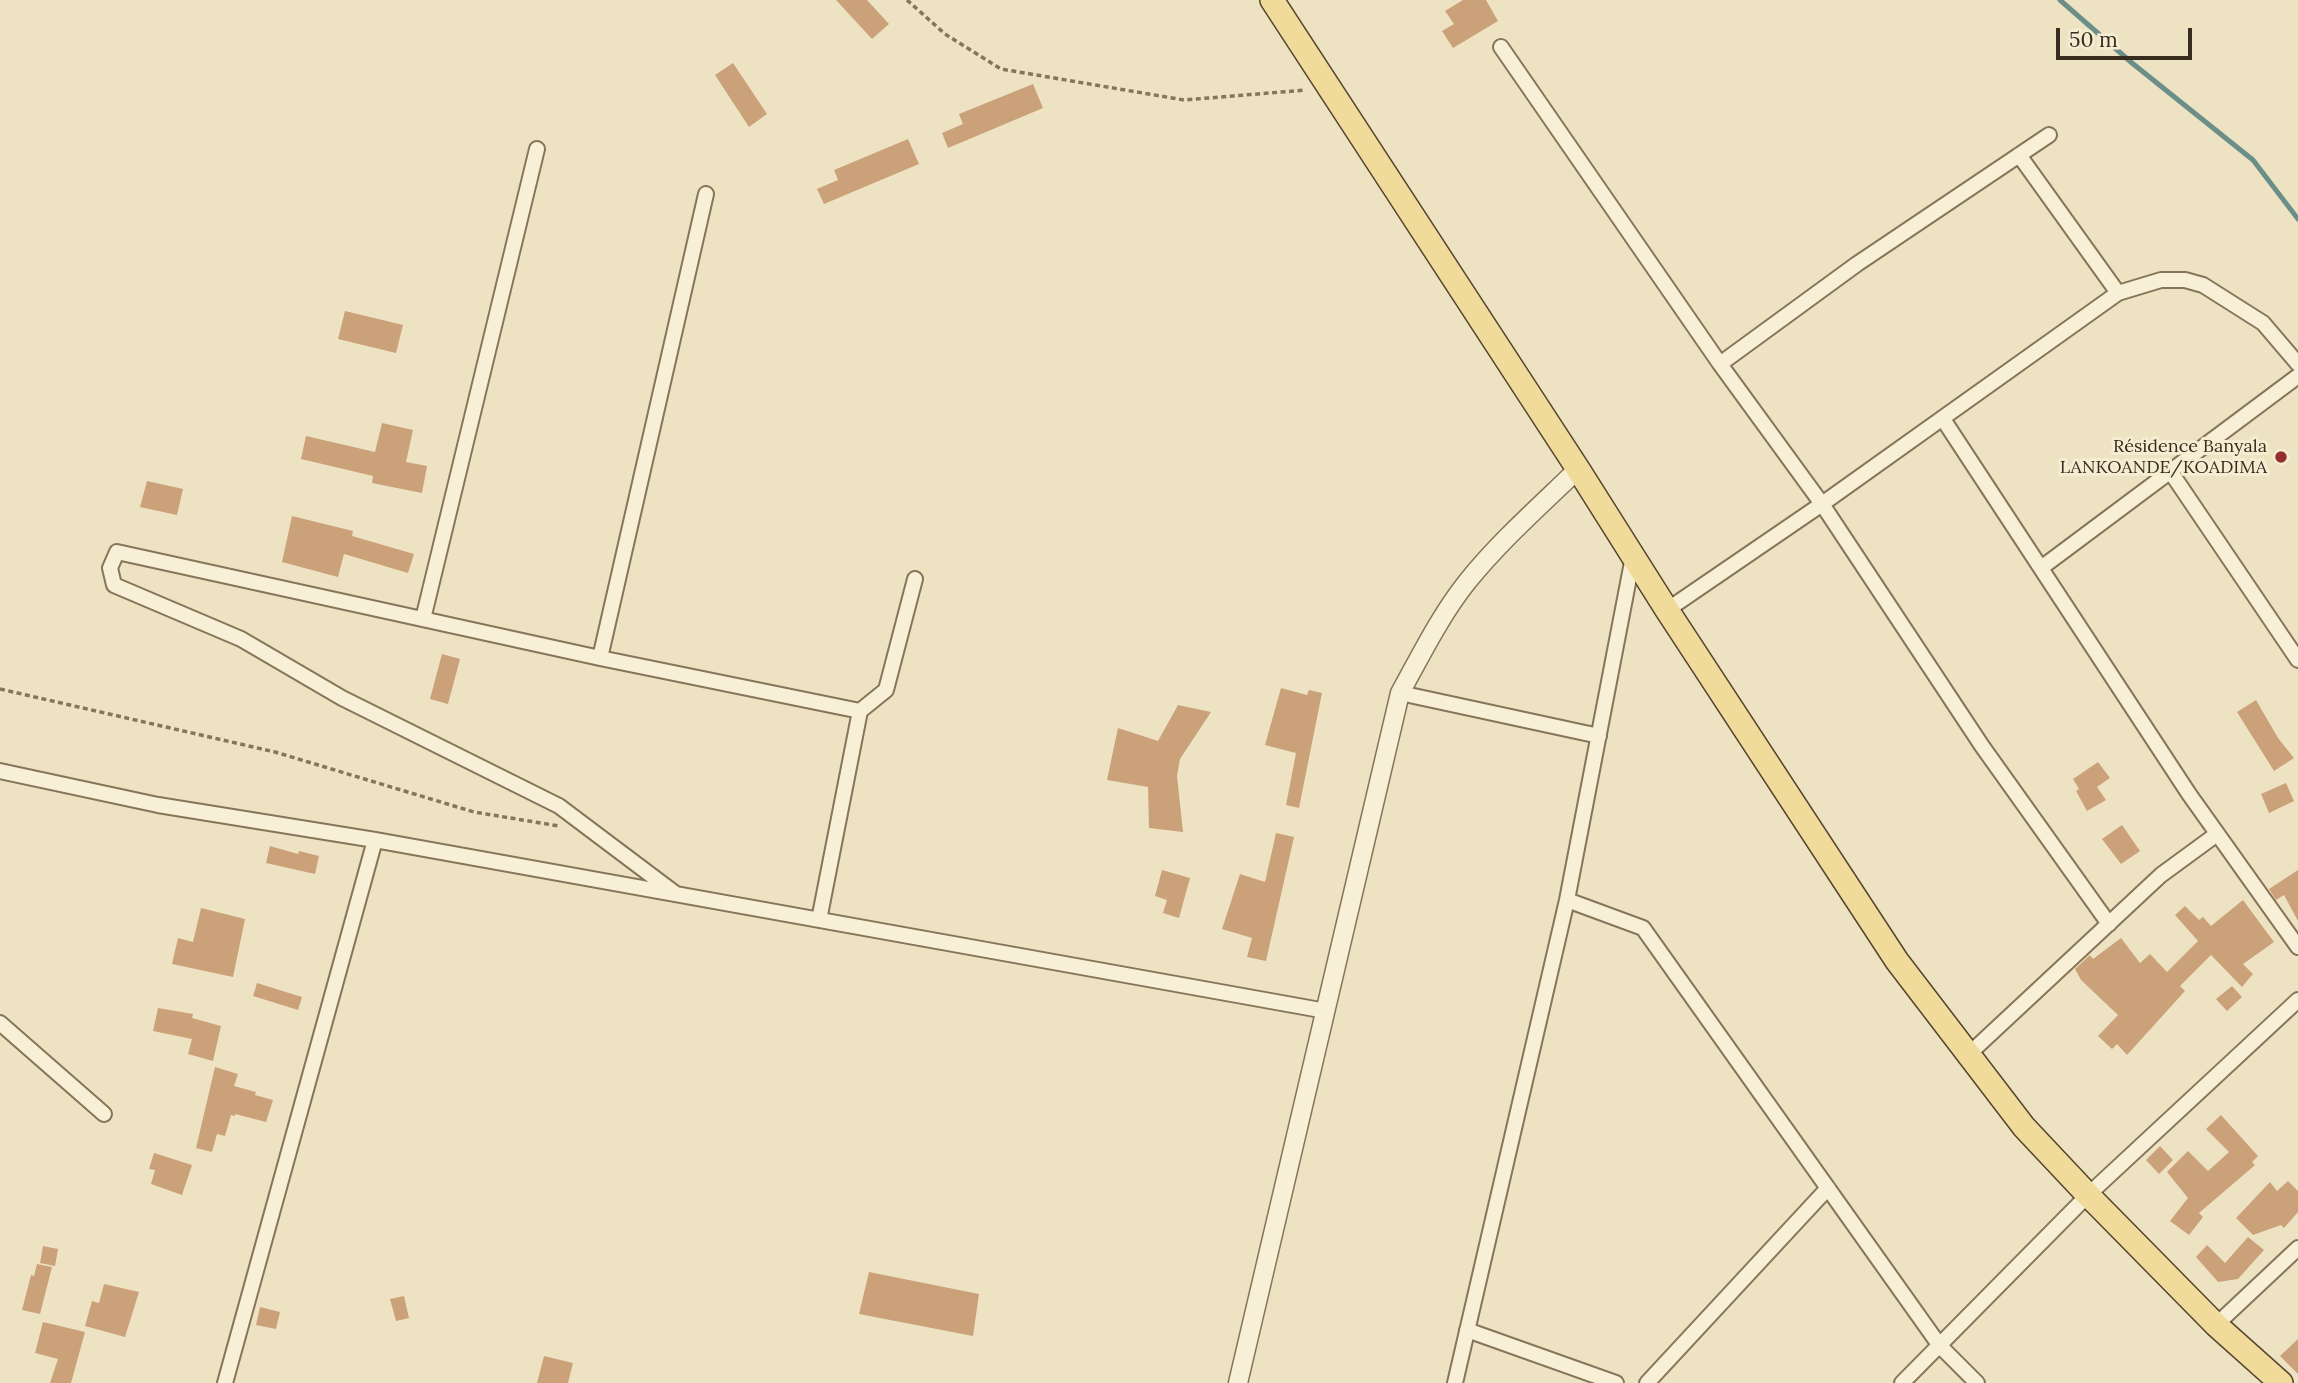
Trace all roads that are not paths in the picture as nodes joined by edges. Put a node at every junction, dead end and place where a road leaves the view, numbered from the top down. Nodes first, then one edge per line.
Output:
1 (1272, 0) edge
2 (1501, 47) dead end
3 (2049, 135) dead end
4 (537, 149) dead end
5 (2019, 155) junction
6 (706, 194) dead end
7 (2118, 293) junction
8 (2298, 363) edge
9 (1720, 364) junction
10 (2298, 376) edge
11 (1943, 419) junction
12 (1578, 469) junction
13 (2170, 471) junction
14 (1822, 504) junction
15 (1633, 555) junction
16 (2041, 568) junction
17 (915, 579) dead end
18 (1667, 610) junction
19 (423, 619) junction
20 (600, 659) junction
21 (2298, 660) edge
22 (1400, 693) junction
23 (860, 711) junction
24 (1599, 736) junction
25 (0, 771) edge
26 (2217, 834) junction
27 (374, 840) junction
28 (676, 894) junction
29 (1567, 900) junction
30 (818, 920) junction
31 (2109, 924) junction
32 (2298, 947) edge
33 (2297, 1002) edge
34 (1326, 1011) junction
35 (0, 1023) edge
36 (1969, 1054) junction
37 (104, 1114) dead end
38 (1828, 1188) junction
39 (2088, 1195) junction
40 (2298, 1248) edge
41 (2216, 1325) junction
42 (1467, 1329) junction
43 (1940, 1346) junction
44 (225, 1383) edge
45 (1238, 1383) edge
46 (1455, 1383) edge
47 (1616, 1383) edge
48 (1647, 1383) edge
49 (1902, 1383) edge
50 (1978, 1383) edge
51 (2281, 1383) edge

1 - 12 main road
2 - 9 street
3 - 5 street
4 - 19 street
5 - 7 street
5 - 9 street
6 - 20 street
7 - 8 street
7 - 11 street
9 - 14 street
10 - 13 street
11 - 14 street
11 - 16 street
12 - 15 main road
12 - 22 street
13 - 16 street
13 - 21 street
14 - 18 street
14 - 31 street
15 - 18 main road
15 - 24 street
16 - 26 street
17 - 23 street
18 - 36 main road
19 - 20 street
19 - 28 street
20 - 23 street
22 - 24 street
22 - 34 street
23 - 30 street
24 - 29 street
25 - 27 street
26 - 31 street
26 - 32 street
27 - 28 street
27 - 44 street
28 - 30 street
29 - 38 street
29 - 42 street
30 - 34 street
31 - 36 street
33 - 39 street
34 - 45 street
35 - 37 street
36 - 39 main road
38 - 43 street
38 - 48 street
39 - 41 main road
39 - 43 street
40 - 41 street
41 - 51 main road
42 - 46 street
42 - 47 street
43 - 49 street
43 - 50 street

